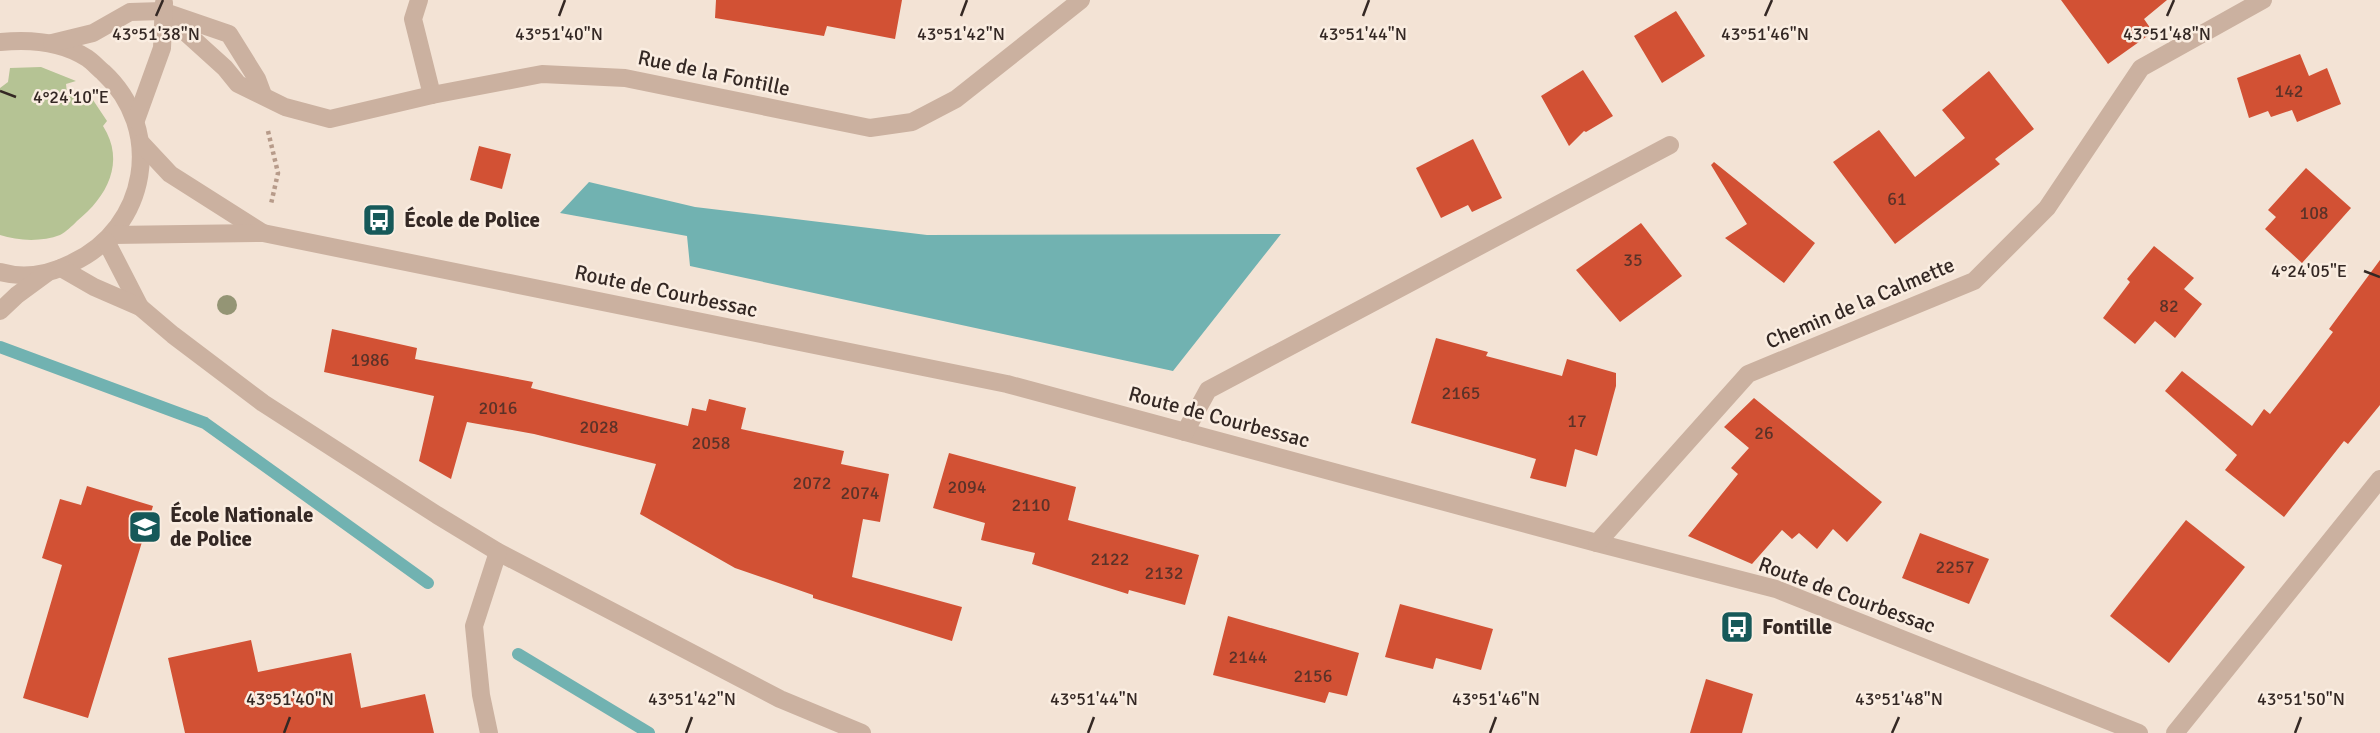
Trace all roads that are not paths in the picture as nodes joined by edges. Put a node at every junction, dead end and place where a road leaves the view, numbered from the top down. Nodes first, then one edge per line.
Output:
1 (419, 0) edge
2 (1081, 0) edge
3 (2263, 0) edge
4 (163, 5) edge
5 (0, 42) edge
6 (52, 43) junction
7 (263, 95) junction
8 (432, 95) junction
9 (136, 120) junction
10 (141, 143) junction
11 (1670, 145) dead end
12 (263, 233) junction
13 (109, 238) junction
14 (54, 271) junction
15 (0, 272) edge
16 (140, 307) junction
17 (0, 312) edge
18 (1185, 432) junction
19 (2380, 479) edge
20 (1597, 543) junction
21 (498, 552) junction
22 (489, 733) edge
23 (862, 733) edge
24 (2139, 733) edge
25 (2175, 733) edge

1 - 8 street
2 - 8 street, Rue de la Fontille
3 - 20 street, Chemin de la Calmette
4 - 6 street
4 - 7 street, Rue de la Fontille
4 - 7 street
4 - 9 street
5 - 6 street
6 - 9 street
7 - 8 street, Rue de la Fontille
9 - 10 street
10 - 12 street, Route de Courbessac
10 - 13 street
11 - 18 street
12 - 13 street, Route de Courbessac
12 - 18 street, Route de Courbessac
13 - 14 street
13 - 16 street
14 - 15 street
14 - 16 street
14 - 17 street
16 - 21 street
18 - 20 street, Route de Courbessac
19 - 25 street
20 - 24 street, Route de Courbessac
21 - 22 street
21 - 23 street

